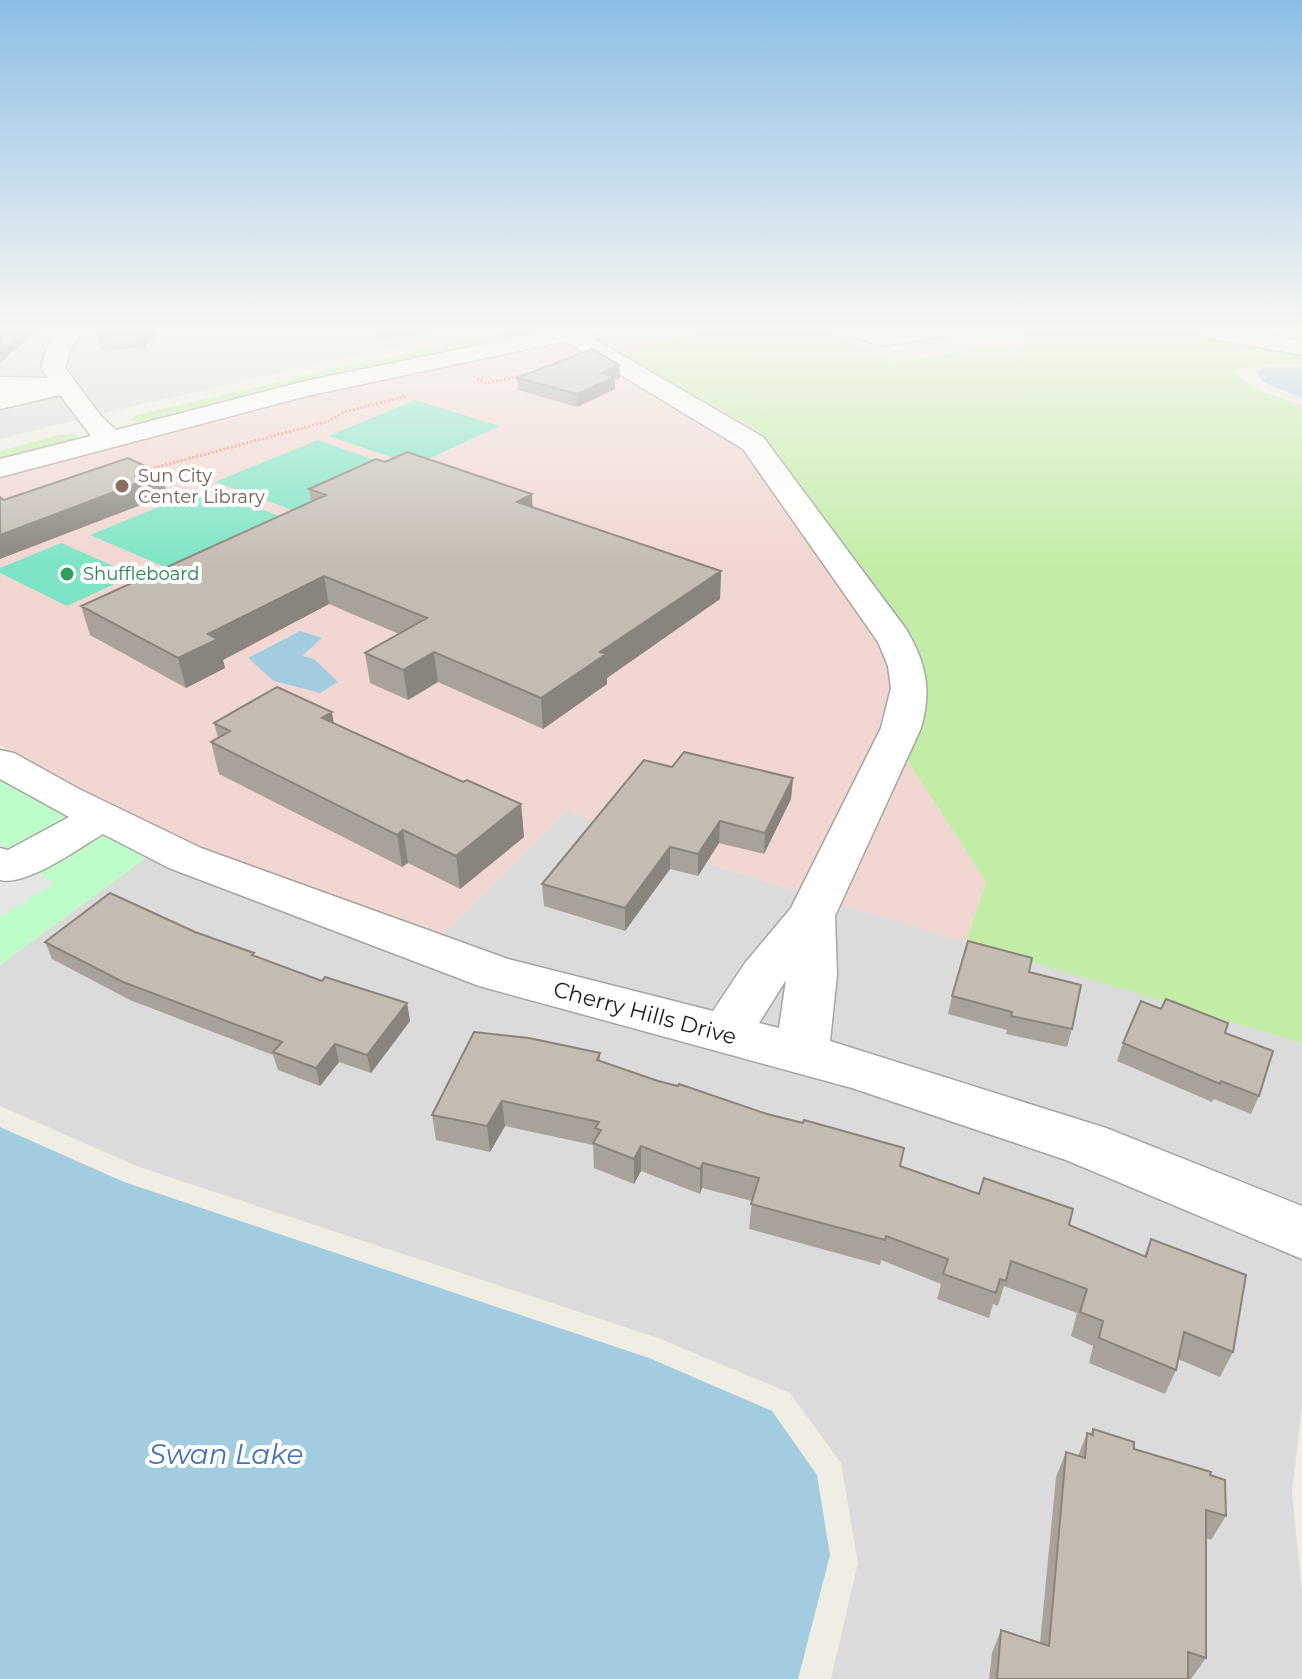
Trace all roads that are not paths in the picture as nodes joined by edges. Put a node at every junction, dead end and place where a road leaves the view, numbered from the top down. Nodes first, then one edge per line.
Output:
1 (87, 409) edge
2 (182, 409) edge
3 (211, 409) edge
4 (699, 409) edge
5 (107, 432) junction
6 (0, 447) edge
7 (143, 462) edge
8 (0, 468) edge
9 (0, 762) edge
10 (102, 817) junction
11 (3, 868) edge
12 (811, 916) junction
13 (725, 1034) junction
14 (802, 1054) junction
15 (1302, 1233) edge

1 - 5 street
2 - 5 street
3 - 5 street
4 - 12 street
5 - 6 street
5 - 7 street
5 - 8 street
9 - 10 street, Cherry Hills Drive
10 - 11 street
10 - 13 street, Cherry Hills Drive
12 - 13 street
12 - 14 street
13 - 14 street, Cherry Hills Drive
14 - 15 street, Cherry Hills Drive

